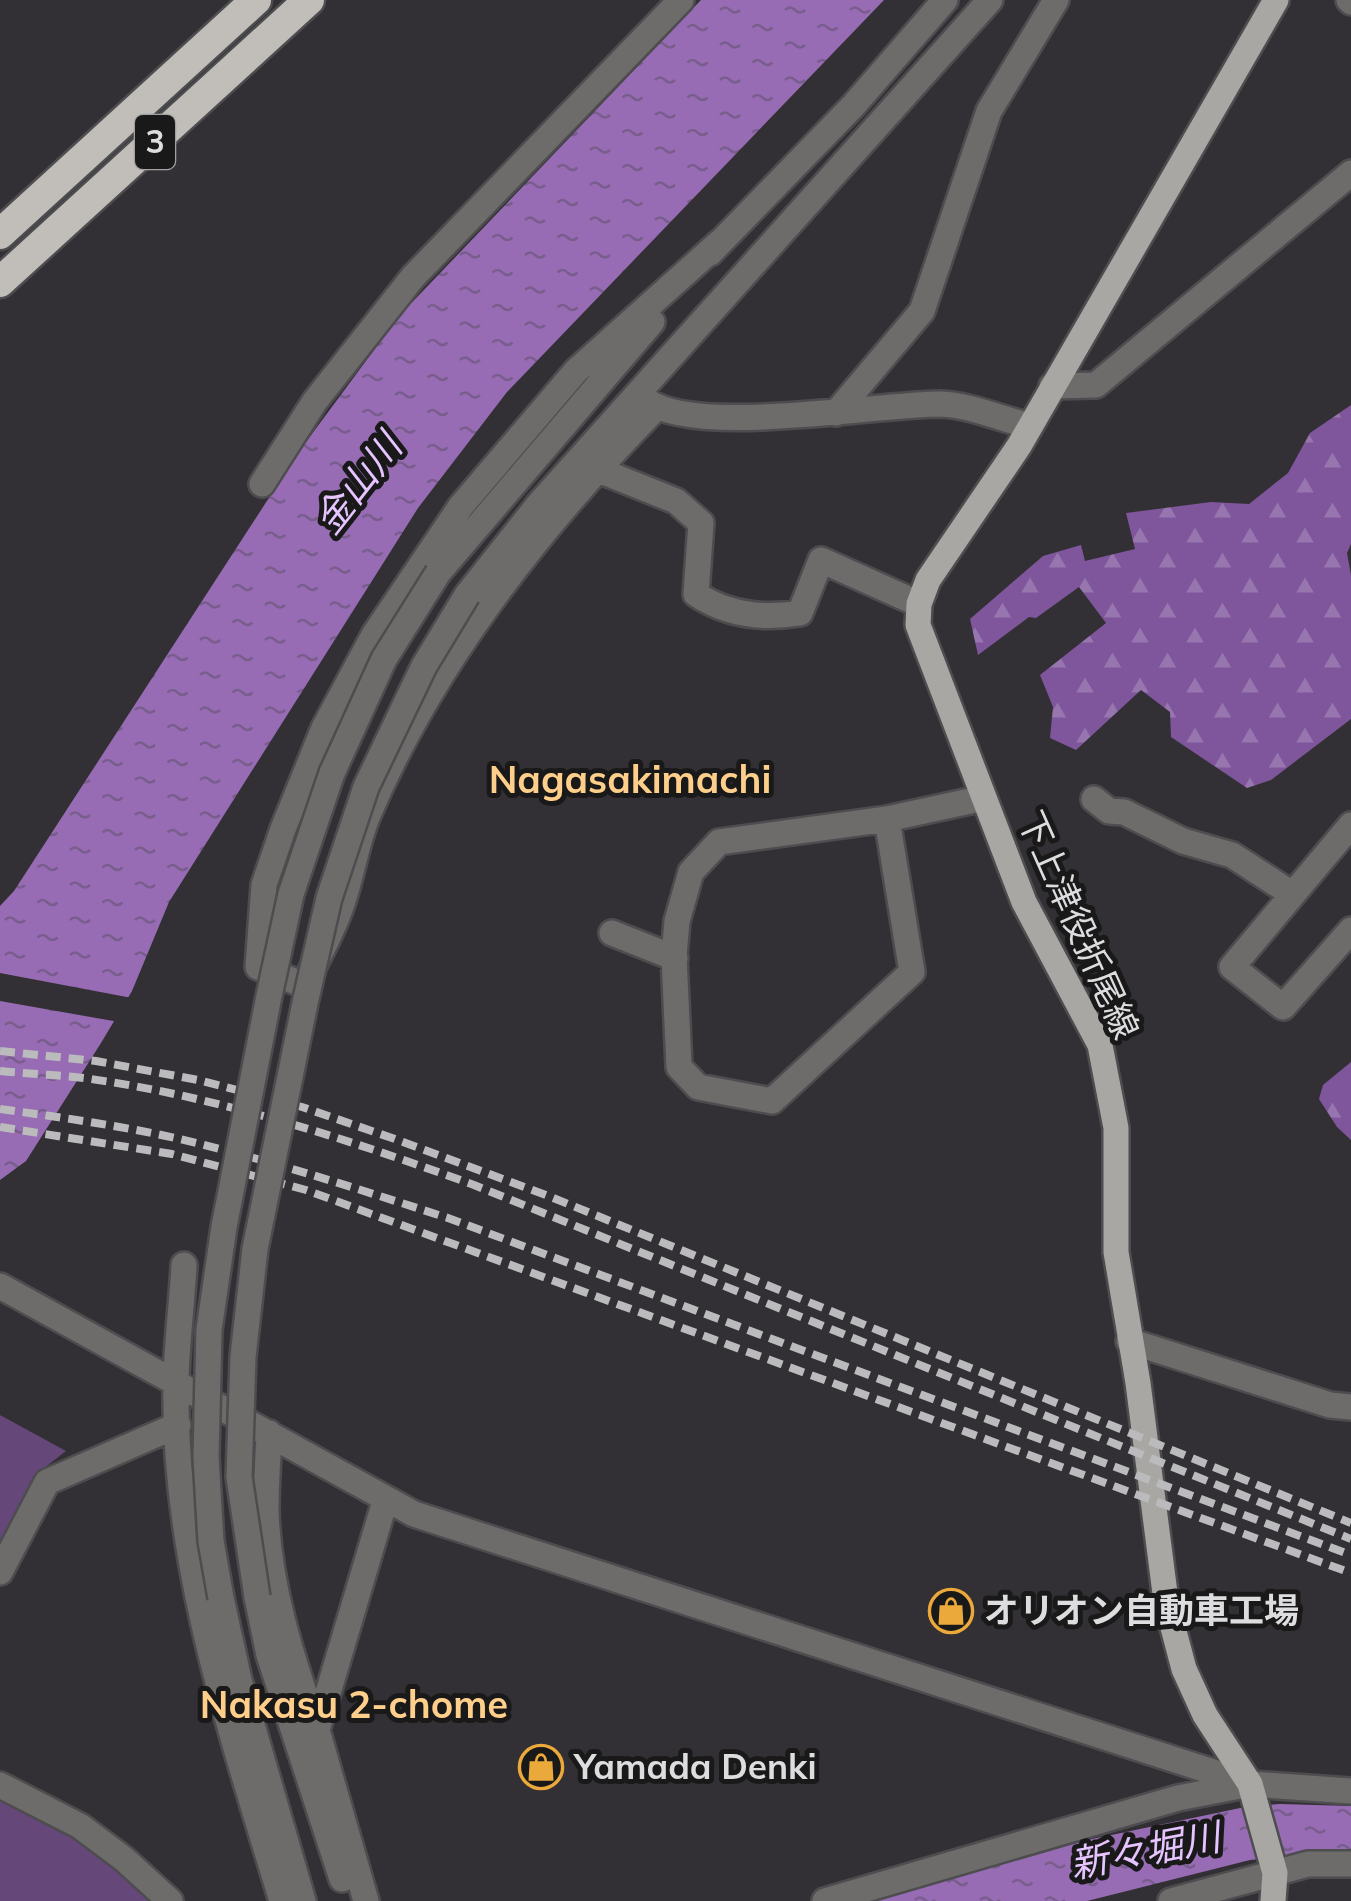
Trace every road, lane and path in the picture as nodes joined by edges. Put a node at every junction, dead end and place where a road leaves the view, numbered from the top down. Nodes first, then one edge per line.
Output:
1 (256, 0) edge
2 (309, 0) edge
3 (681, 0) edge
4 (945, 0) edge
5 (990, 0) edge
6 (1056, 0) edge
7 (1276, 0) edge
8 (1351, 173) edge
9 (0, 234) edge
10 (720, 242) junction
11 (0, 282) edge
12 (1052, 386) junction
13 (647, 401) junction
14 (836, 414) junction
15 (1030, 426) junction
16 (596, 468) junction
17 (262, 484) dead end
18 (919, 604) junction
19 (984, 798) junction
20 (1094, 798) dead end
21 (887, 818) junction
22 (1351, 825) edge
23 (1292, 894) junction
24 (1351, 930) edge
25 (612, 933) dead end
26 (674, 958) junction
27 (184, 1265) dead end
28 (0, 1286) edge
29 (1128, 1341) junction
30 (176, 1381) junction
31 (1351, 1407) edge
32 (178, 1424) junction
33 (269, 1432) junction
34 (385, 1501) junction
35 (0, 1572) edge
36 (317, 1730) junction
37 (1250, 1784) junction
38 (0, 1785) edge
39 (1351, 1791) edge
40 (1351, 1864) edge
41 (1274, 1866) junction
42 (170, 1901) edge
43 (282, 1901) edge
44 (304, 1901) edge
45 (350, 1901) edge
46 (366, 1901) edge
47 (825, 1901) edge
48 (1170, 1901) edge
49 (1272, 1901) edge

1 - 9 highway, 3
2 - 11 highway, 3
3 - 17 street
4 - 10 street
5 - 13 street
6 - 14 street
7 - 12 main road
8 - 12 street
10 - 16 street
10 - 44 street, bridge
12 - 15 main road
13 - 14 street
13 - 16 street
13 - 45 street, bridge
14 - 15 street
15 - 18 main road
16 - 18 street
18 - 19 main road, 下上津役折尾線
19 - 21 street
19 - 29 main road, 下上津役折尾線
20 - 23 street
21 - 26 street
21 - 26 street
22 - 23 street
23 - 24 street
25 - 26 street
27 - 30 street
28 - 30 street
29 - 31 street
29 - 37 main road, 下上津役折尾線
30 - 32 street
30 - 33 street
32 - 35 street
32 - 43 street
33 - 34 street
33 - 36 street
34 - 36 street
34 - 37 street
36 - 46 street
37 - 39 street
37 - 41 main road, 下上津役折尾線
37 - 47 street
38 - 42 street
40 - 41 street
41 - 48 street
41 - 49 main road, 下上津役折尾線

